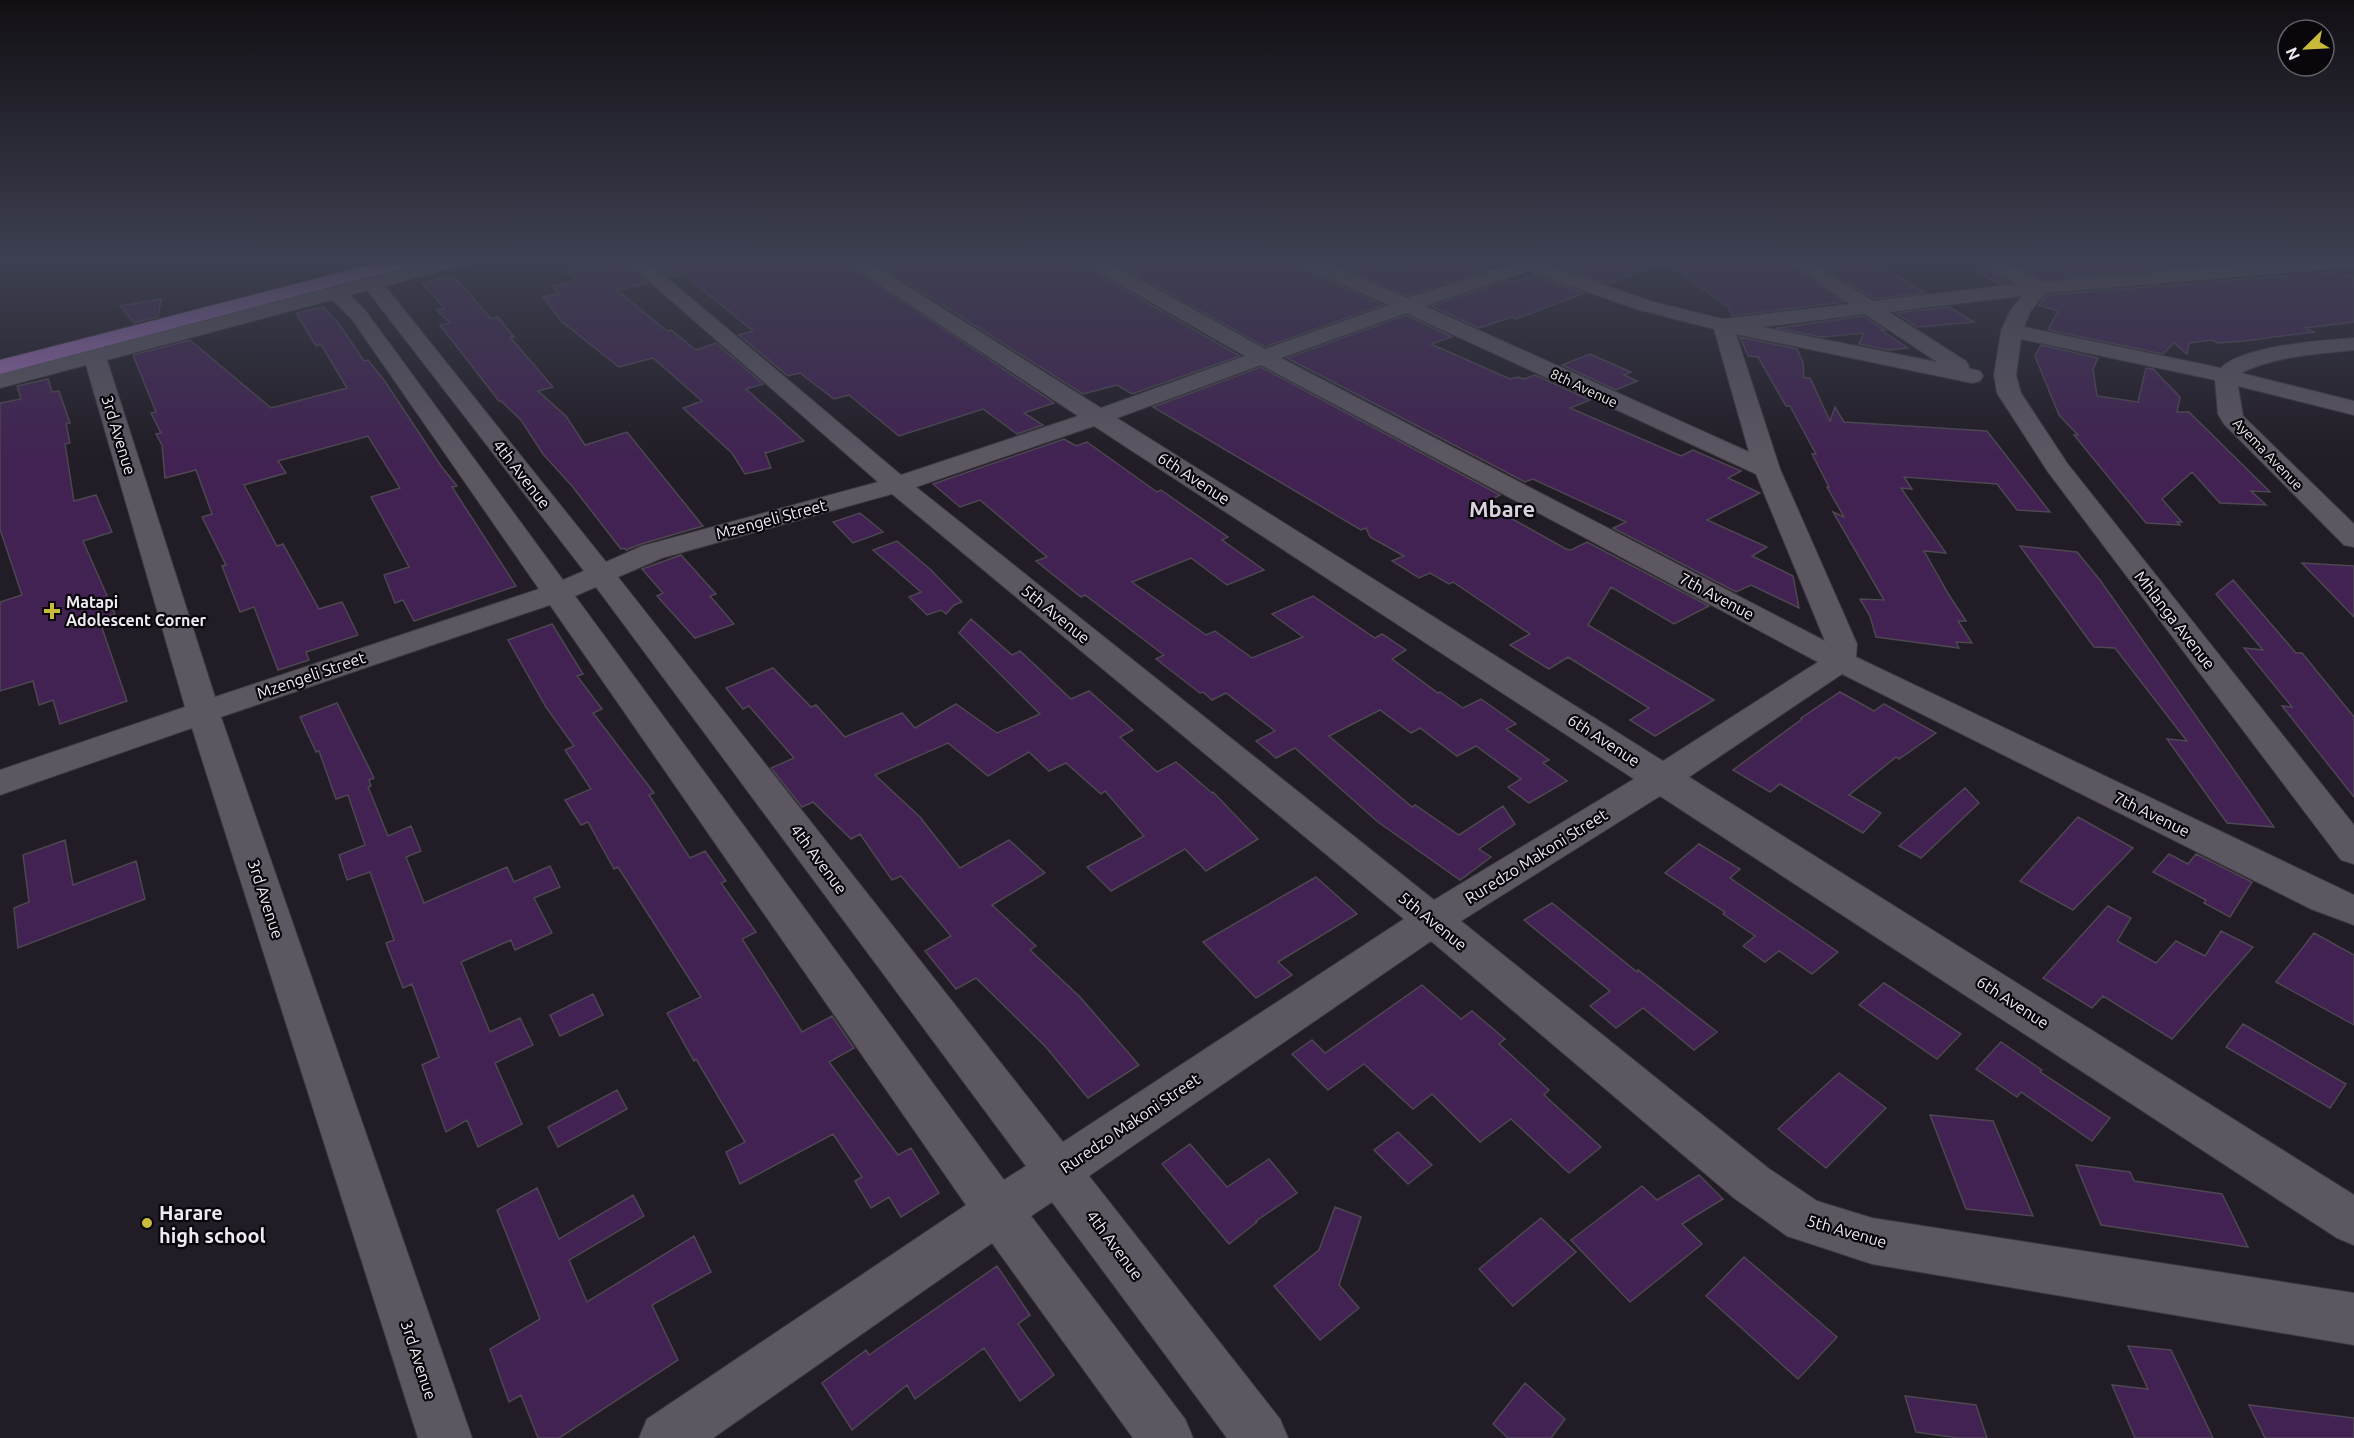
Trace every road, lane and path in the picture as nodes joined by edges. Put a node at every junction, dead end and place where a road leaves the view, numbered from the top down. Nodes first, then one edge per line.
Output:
1 (154, 327) edge
2 (156, 327) edge
3 (218, 327) edge
4 (389, 327) edge
5 (396, 327) edge
6 (712, 327) edge
7 (957, 327) edge
8 (1209, 327) edge
9 (1348, 327) edge
10 (1455, 327) edge
11 (1724, 327) edge
12 (1733, 327) edge
13 (1901, 327) edge
14 (2014, 327) edge
15 (2012, 332) junction
16 (2354, 344) edge
17 (0, 354) edge
18 (95, 357) junction
19 (1264, 358) junction
20 (0, 367) edge
21 (2226, 376) junction
22 (1989, 379) junction
23 (0, 381) edge
24 (2354, 408) edge
25 (1098, 417) junction
26 (1767, 470) junction
27 (897, 485) junction
28 (2354, 539) edge
29 (601, 574) junction
30 (557, 593) junction
31 (1840, 661) junction
32 (203, 712) junction
33 (1663, 778) junction
34 (0, 783) edge
35 (2354, 851) edge
36 (2354, 910) edge
37 (1432, 920) junction
38 (1059, 1171) junction
39 (998, 1211) junction
40 (2354, 1222) edge
41 (2354, 1319) edge
42 (445, 1438) edge
43 (666, 1438) edge
44 (1166, 1438) edge
45 (1262, 1438) edge

1 - 20 main road
2 - 17 main road
3 - 18 street
4 - 30 street
5 - 29 street, 4th Avenue
6 - 27 street, 5th Avenue
7 - 25 street, 6th Avenue
8 - 19 street, 7th Avenue
9 - 19 street, Mzengeli Street
10 - 26 street, 8th Avenue
11 - 26 street
12 - 22 street
13 - 22 street, Mhlanga Avenue
14 - 15 street
15 - 21 street
15 - 22 street
16 - 21 street
18 - 23 street
18 - 32 street, 3rd Avenue
19 - 25 street, Mzengeli Street
19 - 31 street, 7th Avenue
21 - 24 street
21 - 28 street, Ayema Avenue
22 - 35 street, Mhlanga Avenue
25 - 27 street, Mzengeli Street
25 - 33 street, 6th Avenue
26 - 31 street
27 - 29 street, Mzengeli Street
27 - 37 street, 5th Avenue
29 - 30 street, Mzengeli Street
29 - 38 street, 4th Avenue
30 - 32 street, Mzengeli Street
30 - 39 street
31 - 33 street, Ruredzo Makoni Street
31 - 36 street, 7th Avenue
32 - 34 street, Mzengeli Street
32 - 42 street, 3rd Avenue
33 - 37 street, Ruredzo Makoni Street
33 - 40 street, 6th Avenue
37 - 38 street, Ruredzo Makoni Street
37 - 41 street, 5th Avenue
38 - 39 street, Ruredzo Makoni Street
38 - 45 street, 4th Avenue
39 - 43 street, Ruredzo Makoni Street
39 - 44 street

